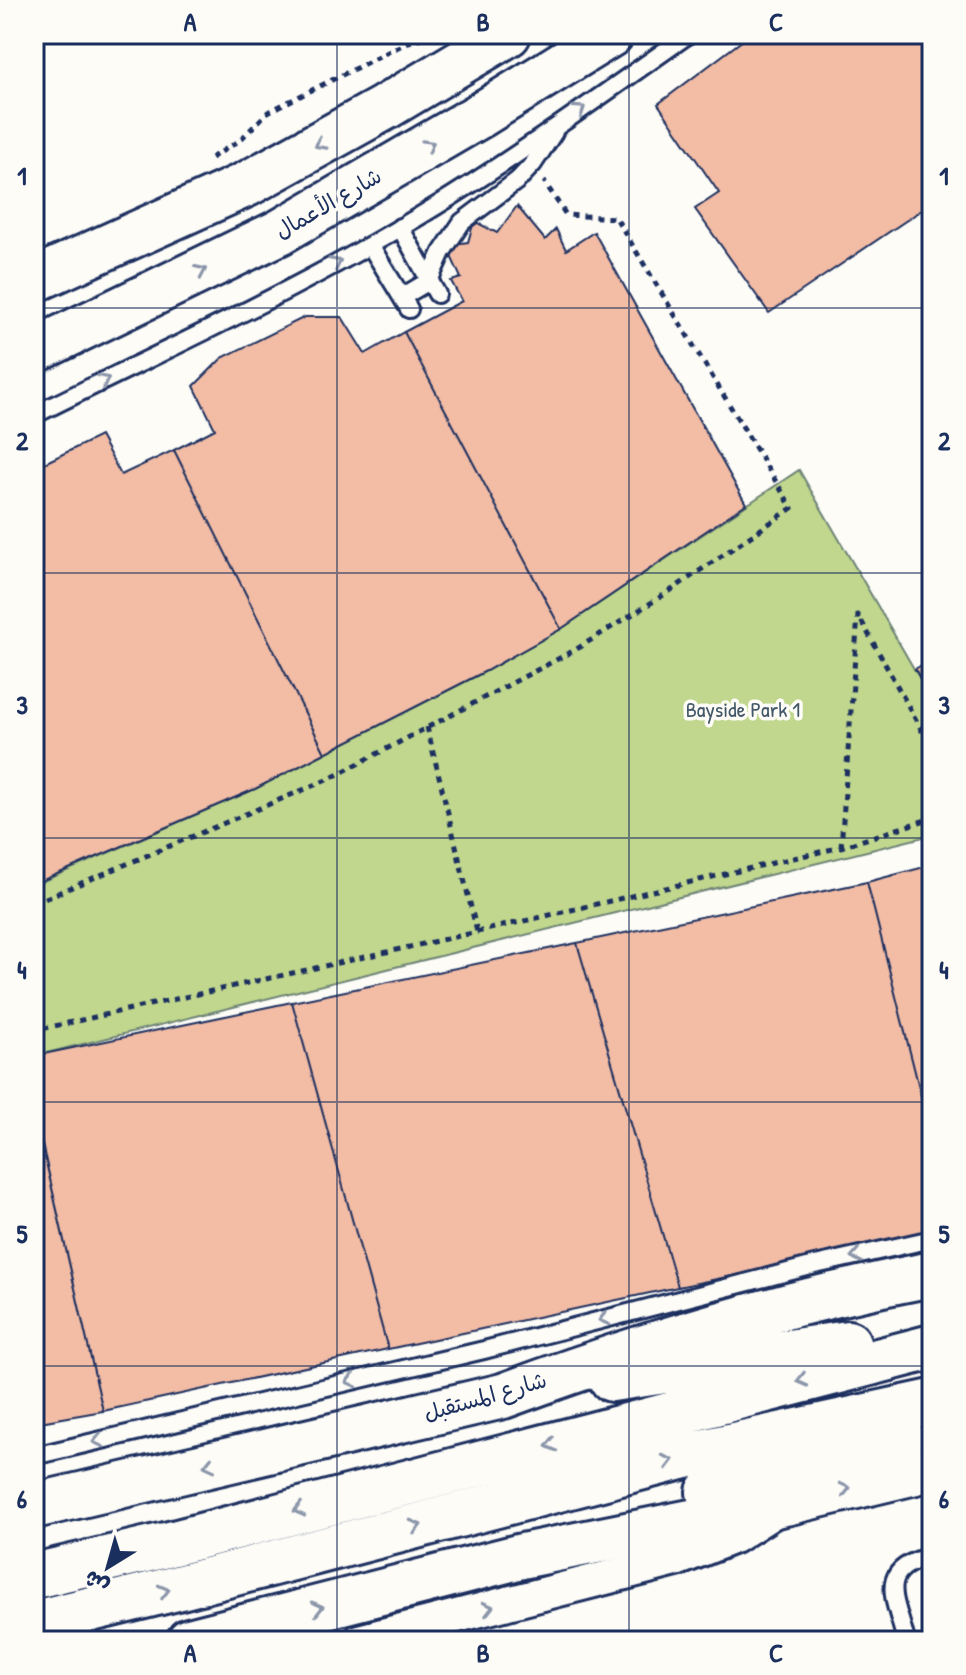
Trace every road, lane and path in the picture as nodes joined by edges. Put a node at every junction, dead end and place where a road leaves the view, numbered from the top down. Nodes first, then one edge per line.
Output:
1 (432, 34) edge
2 (508, 34) edge
3 (611, 34) edge
4 (689, 34) edge
5 (556, 127) junction
6 (533, 164) junction
7 (199, 165) dead end
8 (400, 227) junction
9 (370, 245) junction
10 (34, 280) edge
11 (433, 287) junction
12 (34, 351) edge
13 (34, 415) edge
14 (427, 727) junction
15 (932, 749) edge
16 (932, 818) edge
17 (841, 847) junction
18 (34, 903) edge
19 (477, 932) junction
20 (34, 996) edge
21 (932, 1239) edge
22 (932, 1274) edge
23 (765, 1278) junction
24 (709, 1326) junction
25 (932, 1330) edge
26 (932, 1347) edge
27 (503, 1396) junction
28 (932, 1402) edge
29 (932, 1428) edge
30 (34, 1456) edge
31 (932, 1468) edge
32 (785, 1503) junction
33 (34, 1506) edge
34 (522, 1556) junction
35 (932, 1556) edge
36 (34, 1576) edge
37 (34, 1623) edge
38 (189, 1641) edge
39 (359, 1641) edge
40 (906, 1641) edge

1 - 7 path
2 -> 10 street
12 -> 3 street, شارع الأعمال
5 -> 4 lane
5 - 6 lane
5 - 8 lane
6 - 11 lane
6 - 14 path
8 - 9 lane
8 - 11 lane
9 - 11 lane
13 -> 9 lane
14 - 18 path
14 - 19 path
15 - 17 path
16 - 17 path
17 - 19 path
19 - 20 path
21 -> 23 lane
22 - 24 street, شارع المستقبل
23 - 24 street
23 -> 30 lane
24 - 27 street, شارع المستقبل
25 - 27 street
26 -> 36 street
27 -> 33 street, شارع المستقبل
37 -> 28 street
29 - 34 street
32 -> 31 street
32 - 34 street
39 -> 32 street
38 -> 34 street
35 - 40 lane

